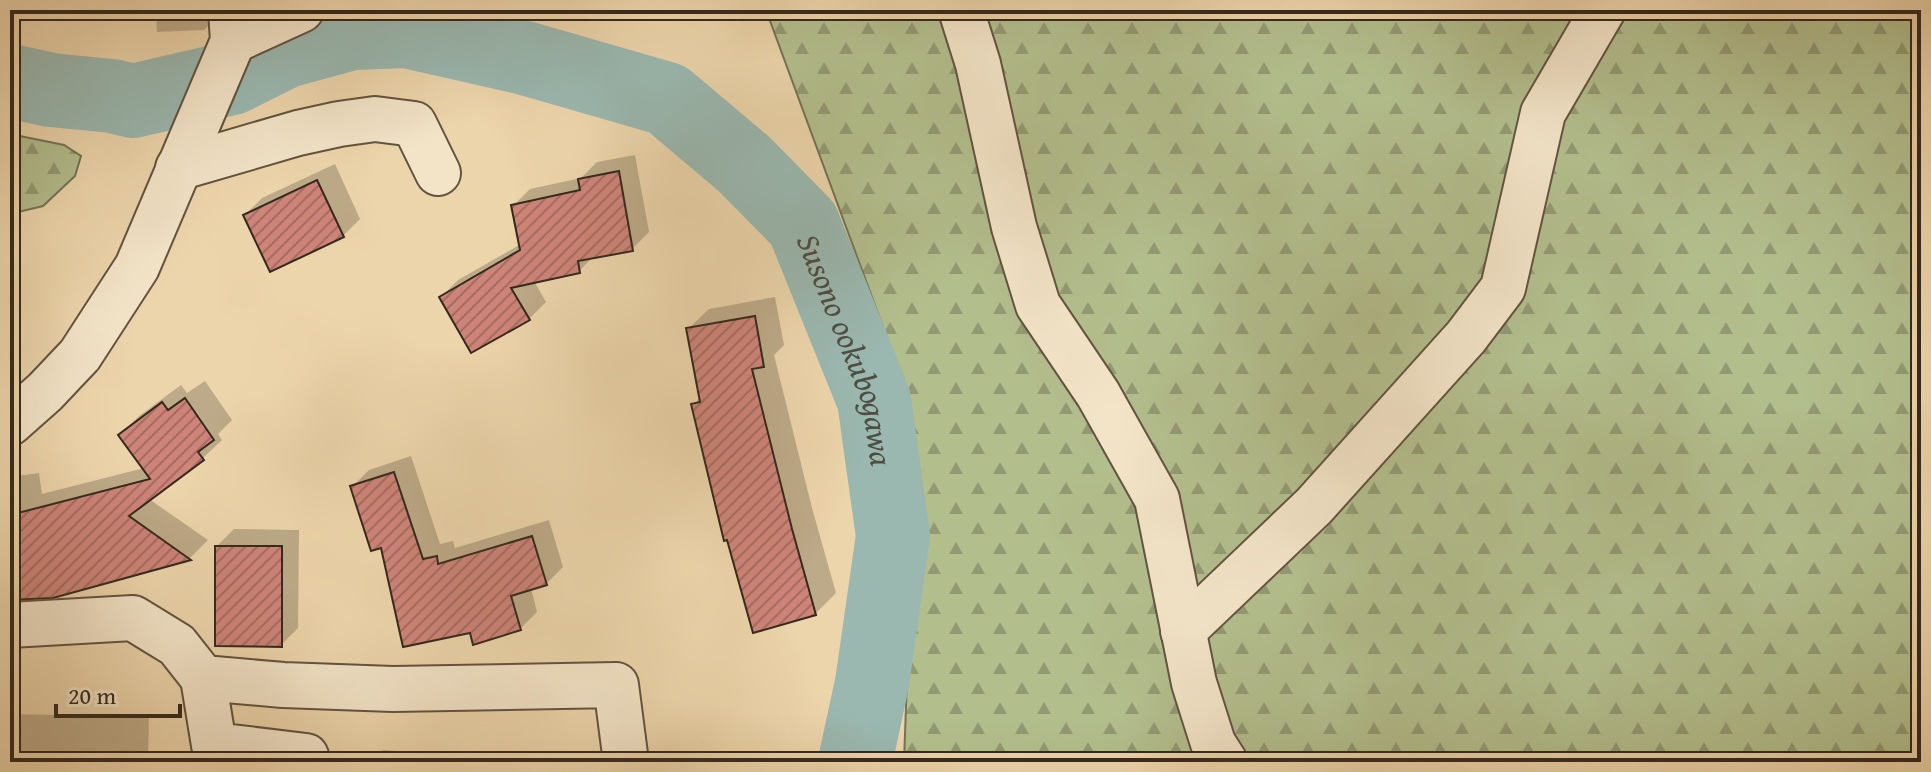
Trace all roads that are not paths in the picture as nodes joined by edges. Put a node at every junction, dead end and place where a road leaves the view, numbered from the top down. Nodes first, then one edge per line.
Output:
1 (301, 10) edge
2 (961, 10) edge
3 (1603, 10) edge
4 (232, 26) edge
5 (184, 156) junction
6 (438, 173) dead end
7 (10, 423) edge
8 (10, 625) edge
9 (1183, 631) junction
10 (203, 678) junction
11 (306, 756) dead end
12 (626, 762) edge
13 (1225, 762) edge

1 - 4 street
2 - 9 street
3 - 9 street
4 - 5 street
5 - 6 street
5 - 7 street
8 - 10 street
9 - 13 street
10 - 11 street
10 - 12 street

